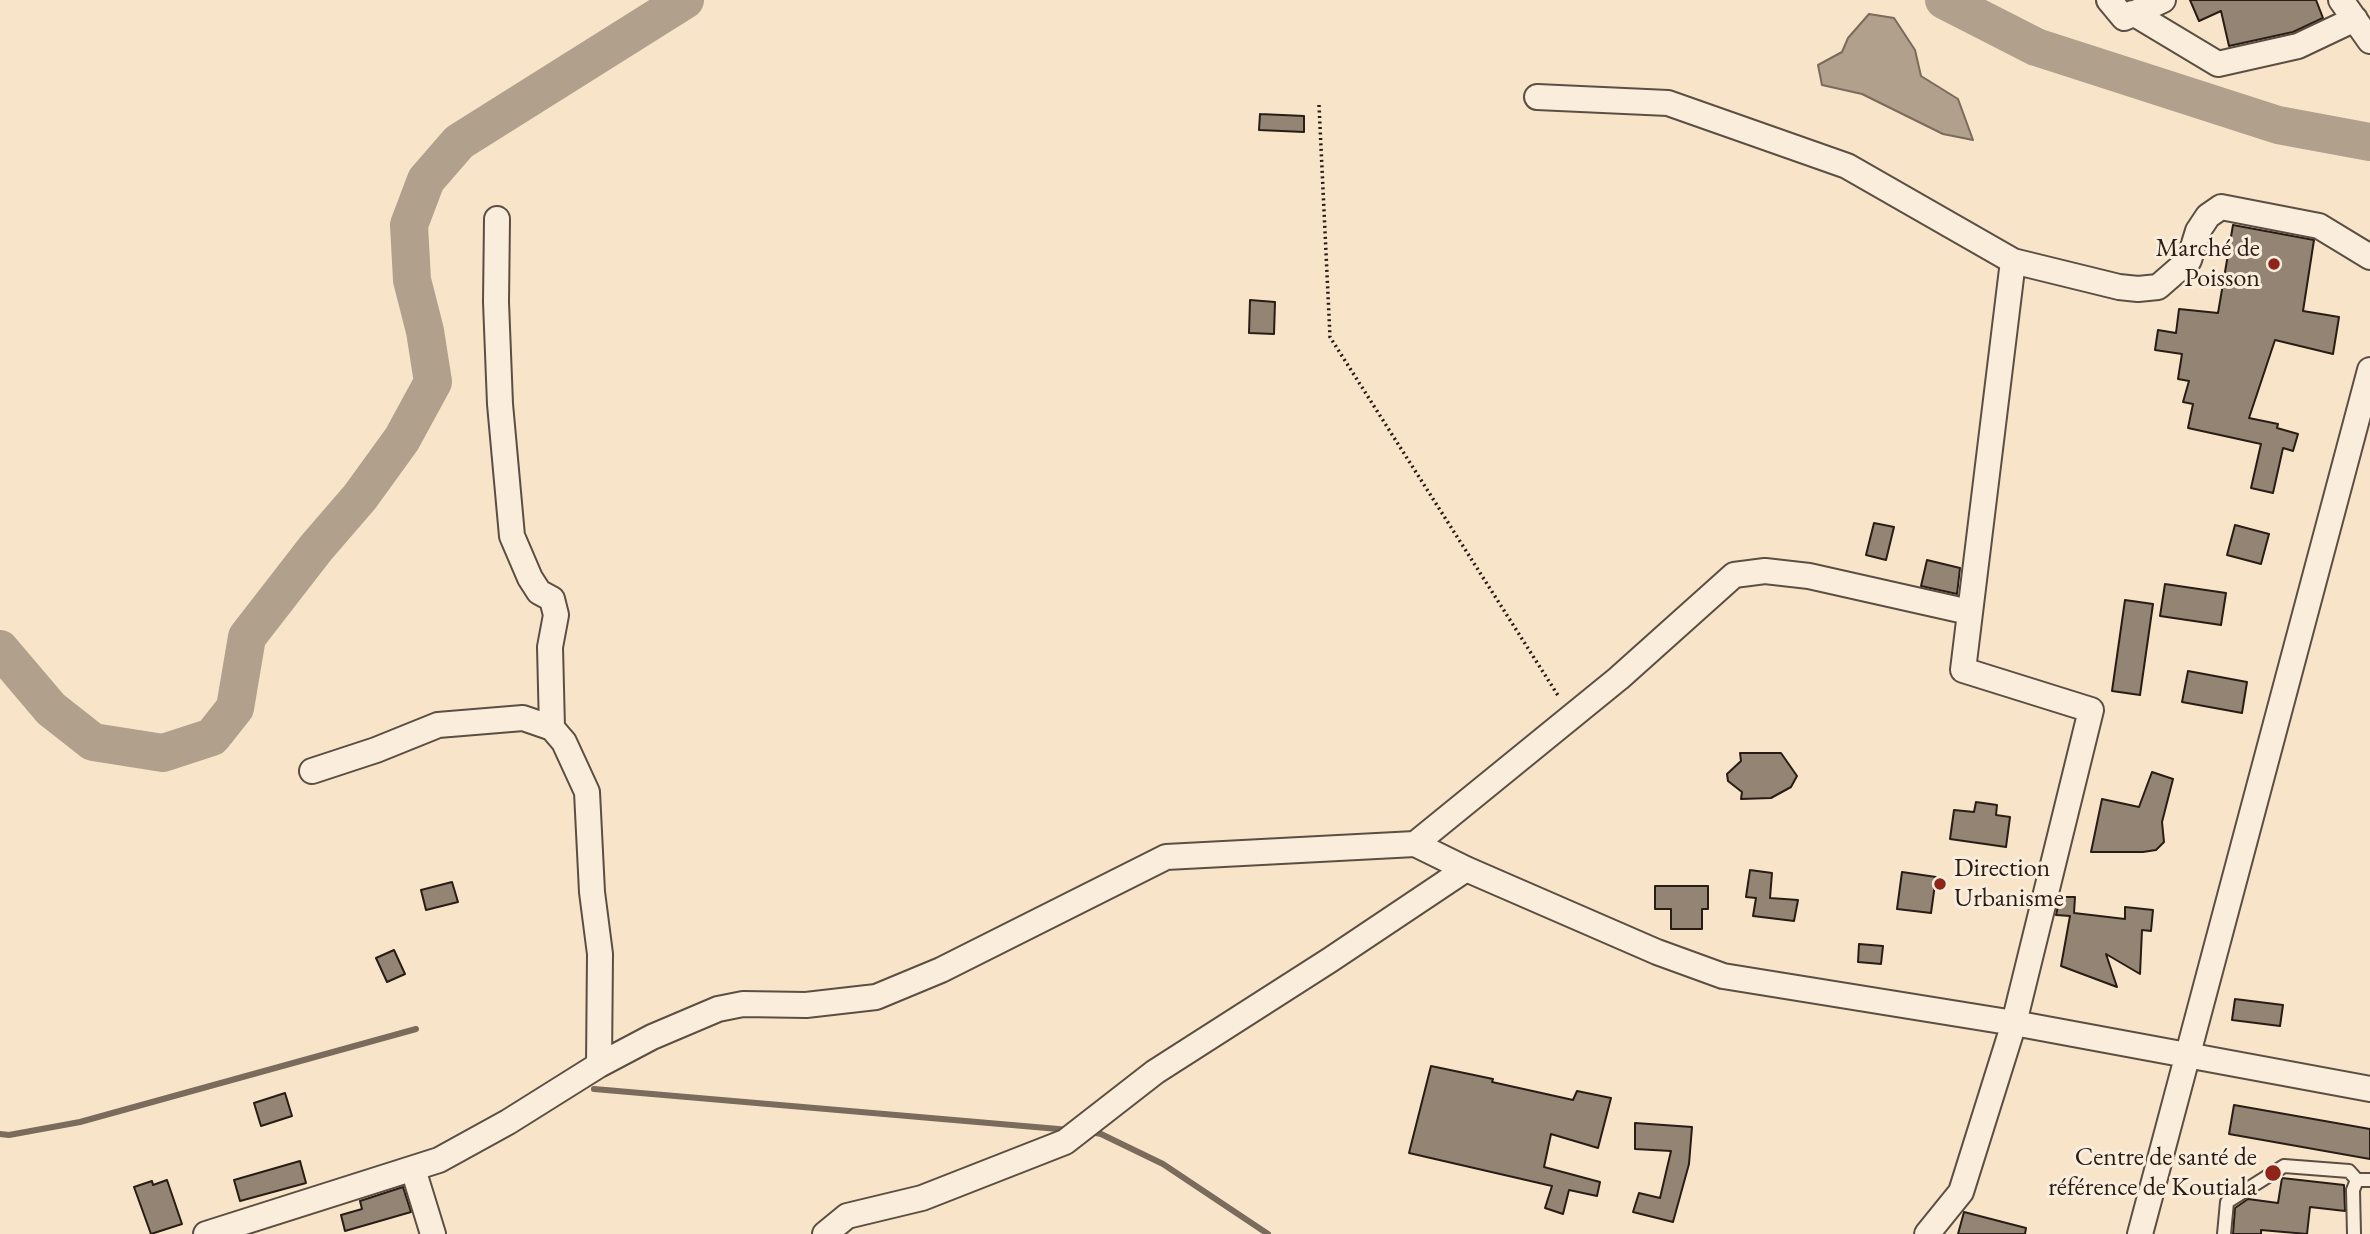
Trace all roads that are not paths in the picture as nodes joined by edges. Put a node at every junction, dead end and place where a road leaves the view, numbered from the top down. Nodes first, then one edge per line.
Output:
1 (2109, 0) edge
2 (2162, 0) edge
3 (2353, 7) edge
4 (2133, 13) junction
5 (2370, 41) edge
6 (1537, 97) dead end
7 (497, 219) dead end
8 (2370, 257) edge
9 (2014, 261) junction
10 (2369, 376) edge
11 (1969, 612) junction
12 (552, 728) junction
13 (312, 771) dead end
14 (1415, 844) junction
15 (1466, 869) junction
16 (2014, 1023) junction
17 (2187, 1056) junction
18 (599, 1065) junction
19 (2370, 1089) edge
20 (413, 1169) junction
21 (2364, 1180) edge
22 (206, 1234) edge
23 (433, 1234) edge
24 (825, 1234) edge
25 (1927, 1234) edge
26 (2140, 1234) edge
27 (2224, 1234) edge
28 (2354, 1234) edge

1 - 4 street
2 - 4 street
3 - 4 street
3 - 5 street
6 - 9 street
7 - 12 street
8 - 9 street
9 - 11 street
10 - 17 street
11 - 14 street
11 - 16 street
12 - 13 street
12 - 18 street
14 - 15 street
14 - 18 street
15 - 16 street
15 - 24 street
16 - 17 street
16 - 25 street
17 - 19 street
17 - 26 street
18 - 20 street
20 - 22 street
20 - 23 street
21 - 27 lane
21 - 28 lane

